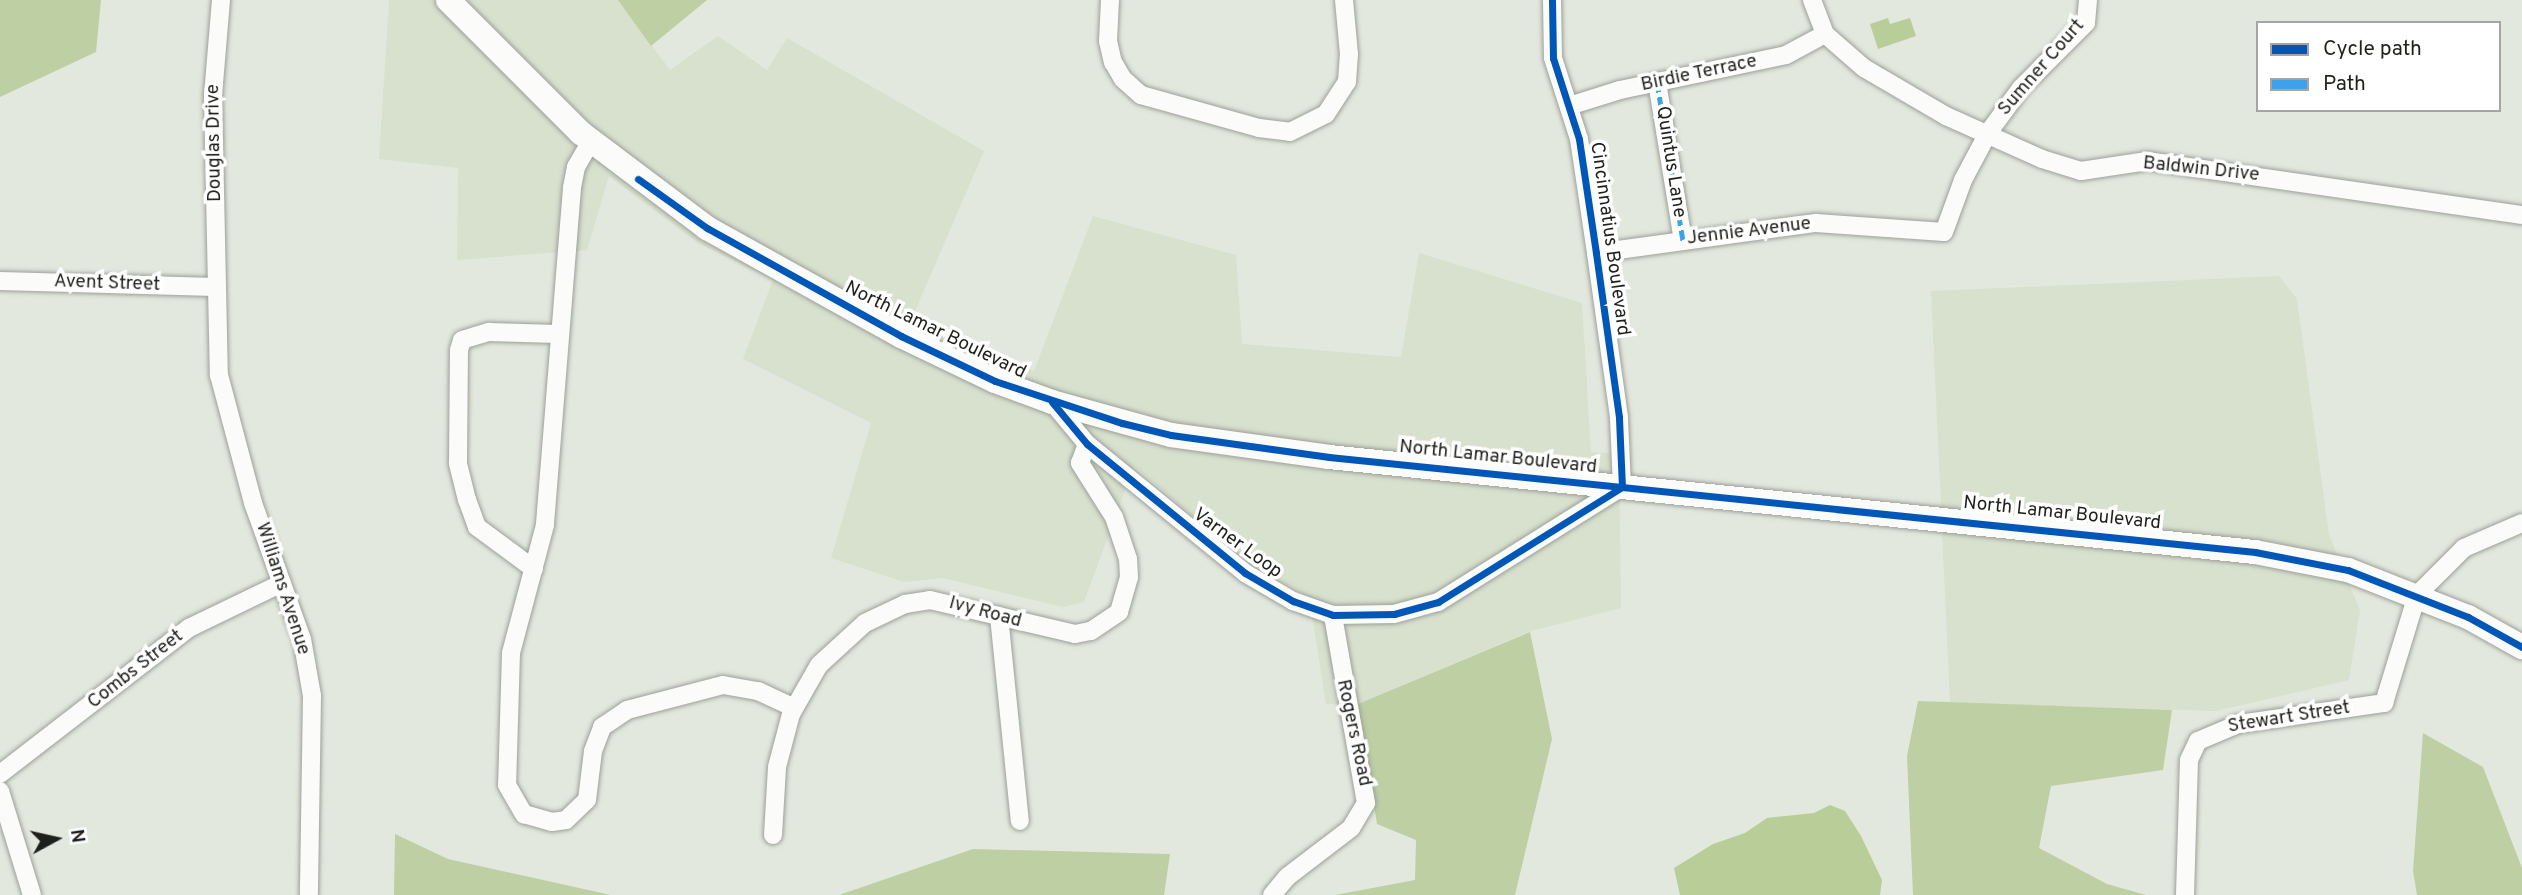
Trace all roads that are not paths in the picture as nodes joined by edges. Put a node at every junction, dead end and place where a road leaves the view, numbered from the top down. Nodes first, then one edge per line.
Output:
1 (221, 0) edge
2 (448, 0) edge
3 (1110, 0) edge
4 (1344, 0) edge
5 (1552, 0) edge
6 (1812, 0) edge
7 (2088, 0) edge
8 (1825, 34) junction
9 (1657, 82) junction
10 (1569, 106) junction
11 (1988, 134) junction
12 (591, 141) junction
13 (2522, 216) edge
14 (1944, 232) joint
15 (1683, 241) junction
16 (1597, 253) junction
17 (0, 281) edge
18 (215, 287) junction
19 (557, 334) junction
20 (1052, 402) junction
21 (1087, 444) junction
22 (1622, 486) junction
23 (2522, 523) edge
24 (534, 569) junction
25 (282, 583) junction
26 (2417, 595) junction
27 (1333, 615) junction
28 (999, 616) junction
29 (2522, 647) edge
30 (794, 708) junction
31 (0, 774) edge
32 (0, 791) edge
33 (1020, 821) dead end
34 (773, 835) dead end
35 (32, 895) edge
36 (309, 895) edge
37 (1272, 895) edge
38 (2185, 895) edge

1 - 18 street, Douglas Drive
2 - 12 street, North Lamar Boulevard
3 - 4 street
5 - 10 street, Cincinnatius Boulevard
6 - 8 street, Baldwin Drive
7 - 11 street, Sumner Court
8 - 9 street, Birdie Terrace
8 - 11 street, Baldwin Drive
9 - 10 street, Birdie Terrace
9 - 15 street, Quintus Lane
10 - 16 street, Cincinnatius Boulevard
11 - 13 street, Baldwin Drive
11 - 14 street, Sumner Court
12 - 19 street
12 - 20 street, North Lamar Boulevard
14 - 15 street, Jennie Avenue
15 - 16 street, Jennie Avenue
16 - 22 street, Cincinnatius Boulevard
17 - 18 street, Avent Street
18 - 25 street, Williams Avenue
19 - 24 street
19 - 24 street
20 - 21 street, Varner Loop
20 - 22 street, North Lamar Boulevard
21 - 27 street, Varner Loop
21 - 28 street, Ivy Road
22 - 26 street, North Lamar Boulevard
22 - 27 street, Varner Loop
23 - 26 street
24 - 30 street
25 - 31 street, Combs Street
25 - 36 street, Williams Avenue
26 - 29 street, North Lamar Boulevard
26 - 38 street, Stewart Street
27 - 37 street, Rogers Road
28 - 30 street, Ivy Road
28 - 33 street
30 - 34 street, Ivy Road
32 - 35 street

